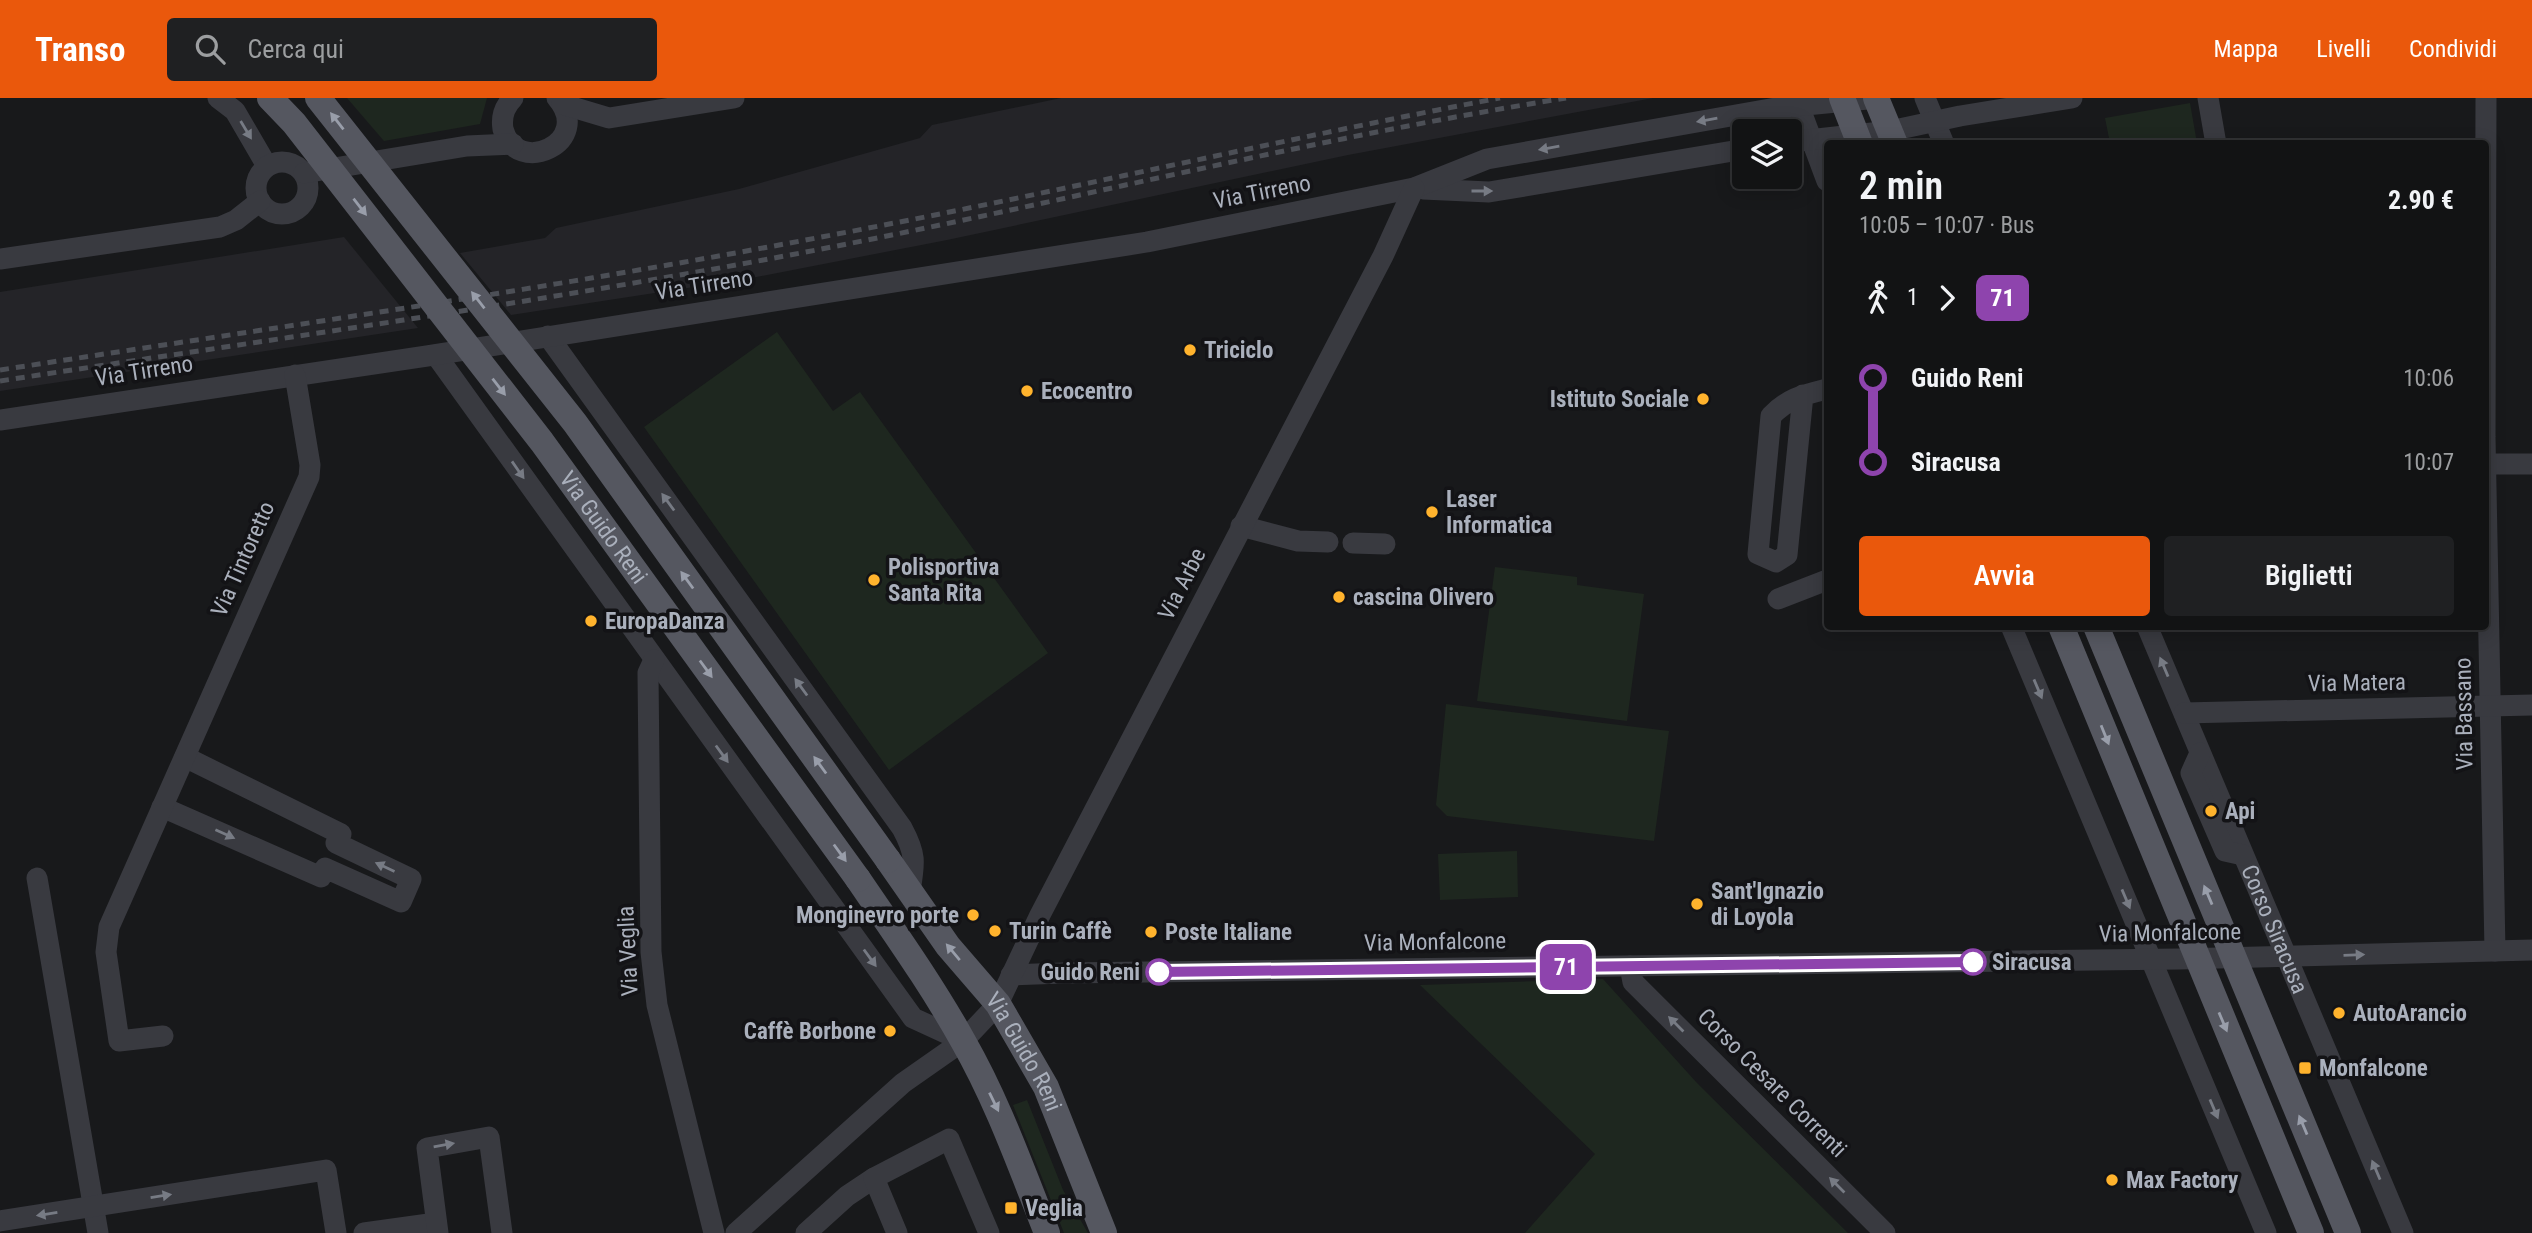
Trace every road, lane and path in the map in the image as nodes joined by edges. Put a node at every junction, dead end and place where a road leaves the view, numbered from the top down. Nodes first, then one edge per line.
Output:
1 (218, 98) edge
2 (270, 98) edge
3 (318, 98) edge
4 (734, 98) edge
5 (1877, 98) edge
6 (1925, 98) edge
7 (2072, 98) edge
8 (2208, 98) edge
9 (2486, 98) edge
10 (1843, 100) edge
11 (560, 101) edge
12 (1798, 102) edge
13 (509, 104) edge
14 (609, 118) junction
15 (1935, 121) junction
16 (1892, 137) edge
17 (1859, 139) edge
18 (1824, 140) edge
19 (1830, 140) edge
20 (1942, 140) edge
21 (2215, 140) edge
22 (2486, 140) edge
23 (559, 141) junction
24 (1802, 141) edge
25 (513, 144) junction
26 (1802, 144) edge
27 (467, 146) junction
28 (1732, 151) edge
29 (267, 166) junction
30 (304, 173) junction
31 (1824, 177) edge
32 (1414, 188) junction
33 (260, 201) junction
34 (0, 259) edge
35 (548, 336) junction
36 (436, 355) junction
37 (295, 375) junction
38 (1824, 390) edge
39 (1802, 395) junction
40 (0, 419) edge
41 (2489, 464) edge
42 (2532, 464) edge
43 (1241, 526) junction
44 (1328, 542) dead end
45 (1353, 543) dead end
46 (1385, 544) dead end
47 (1824, 581) edge
48 (1778, 599) dead end
49 (2489, 625) edge
50 (2013, 630) edge
51 (2063, 630) edge
52 (2098, 630) edge
53 (2149, 630) edge
54 (654, 660) junction
55 (2491, 705) junction
56 (2532, 705) edge
57 (2184, 713) junction
58 (185, 757) junction
59 (162, 807) junction
60 (336, 844) junction
61 (325, 868) junction
62 (37, 878) dead end
63 (910, 891) junction
64 (2532, 950) edge
65 (2495, 951) junction
66 (2286, 957) junction
67 (2234, 958) junction
68 (2197, 959) junction
69 (2153, 960) junction
70 (1630, 966) junction
71 (1011, 975) junction
72 (998, 1004) junction
73 (163, 1036) dead end
74 (963, 1041) junction
75 (874, 1178) junction
76 (94, 1207) junction
77 (0, 1221) edge
78 (437, 1228) edge
79 (98, 1233) edge
80 (336, 1233) edge
81 (364, 1233) edge
82 (502, 1233) edge
83 (714, 1233) edge
84 (736, 1233) edge
85 (806, 1233) edge
86 (897, 1233) edge
87 (989, 1233) edge
88 (1047, 1233) edge
89 (1104, 1233) edge
90 (1885, 1233) edge
91 (2266, 1233) edge
92 (2311, 1233) edge
93 (2348, 1233) edge
94 (2403, 1233) edge

1 -> 29 street
2 -> 74 main road, Via Guido Reni, bridge
63 -> 3 main road, Via Guido Reni, bridge
4 - 14 street
5 - 10 street, Via Tirreno
5 - 16 main road
6 - 15 street
7 - 15 street
8 - 21 street
9 - 22 street, Via Bassano
10 - 12 street, Via Tirreno
10 - 17 main road
11 - 14 street
11 - 23 street
12 -> 32 street, Via Tirreno
13 - 25 street
13 - 27 street
14 - 23 street
15 - 16 street
15 - 20 street
16 - 17 street
17 - 19 street
18 - 24 street
23 - 25 street
25 - 27 street
26 - 31 street
27 - 30 street
32 -> 28 street, Via Tirreno
29 - 30 street
29 - 33 street
30 - 33 street
32 - 35 street, Via Tirreno
32 - 43 street, Via Arbe
33 - 34 street
35 - 36 street, Via Tirreno
63 -> 35 street
36 - 37 street, Via Tirreno
36 -> 54 street, Via Guido Reni
37 - 40 street, Via Tirreno
37 - 58 street, Via Tintoretto
38 - 39 street
39 - 39 street
41 - 42 street
43 - 44 street
43 - 71 street, Via Arbe
45 - 46 street
47 - 48 street
49 - 55 street, Via Bassano
50 -> 69 street
51 -> 68 main road
67 -> 52 main road, Corso Siracusa
57 -> 53 street, Corso Siracusa
54 -> 74 street, Via Guido Reni
54 - 83 street, Via Veglia
55 - 56 street, Via Matera
55 - 57 street, Via Matera
55 - 65 street, Via Bassano
57 - 66 street, Corso Siracusa
58 - 59 street, Via Tintoretto
58 - 60 street
59 -> 61 street
59 - 73 street, Via Tintoretto
60 - 61 street
61 -> 60 street
62 - 76 street
72 -> 63 main road, Via Guido Reni
64 - 65 street, Via Monfalcone
66 -> 65 street, Via Monfalcone
66 - 67 street, Via Monfalcone
94 -> 66 street, Corso Siracusa
67 - 68 street, Via Monfalcone
93 -> 67 main road, Corso Siracusa
68 - 69 street, Via Monfalcone
68 -> 92 main road
69 - 70 street, Via Monfalcone
69 -> 91 street
70 - 71 street, Via Monfalcone
90 -> 70 street, Corso Cesare Correnti
71 - 72 street, Via Arbe
72 - 74 street
72 - 89 main road, Via Guido Reni
74 - 84 street
74 -> 88 main road, Via Guido Reni
75 - 85 street
75 - 86 street
75 - 87 street
76 -> 77 street
76 - 79 street
76 -> 80 street
78 - 81 street
78 -> 82 street

